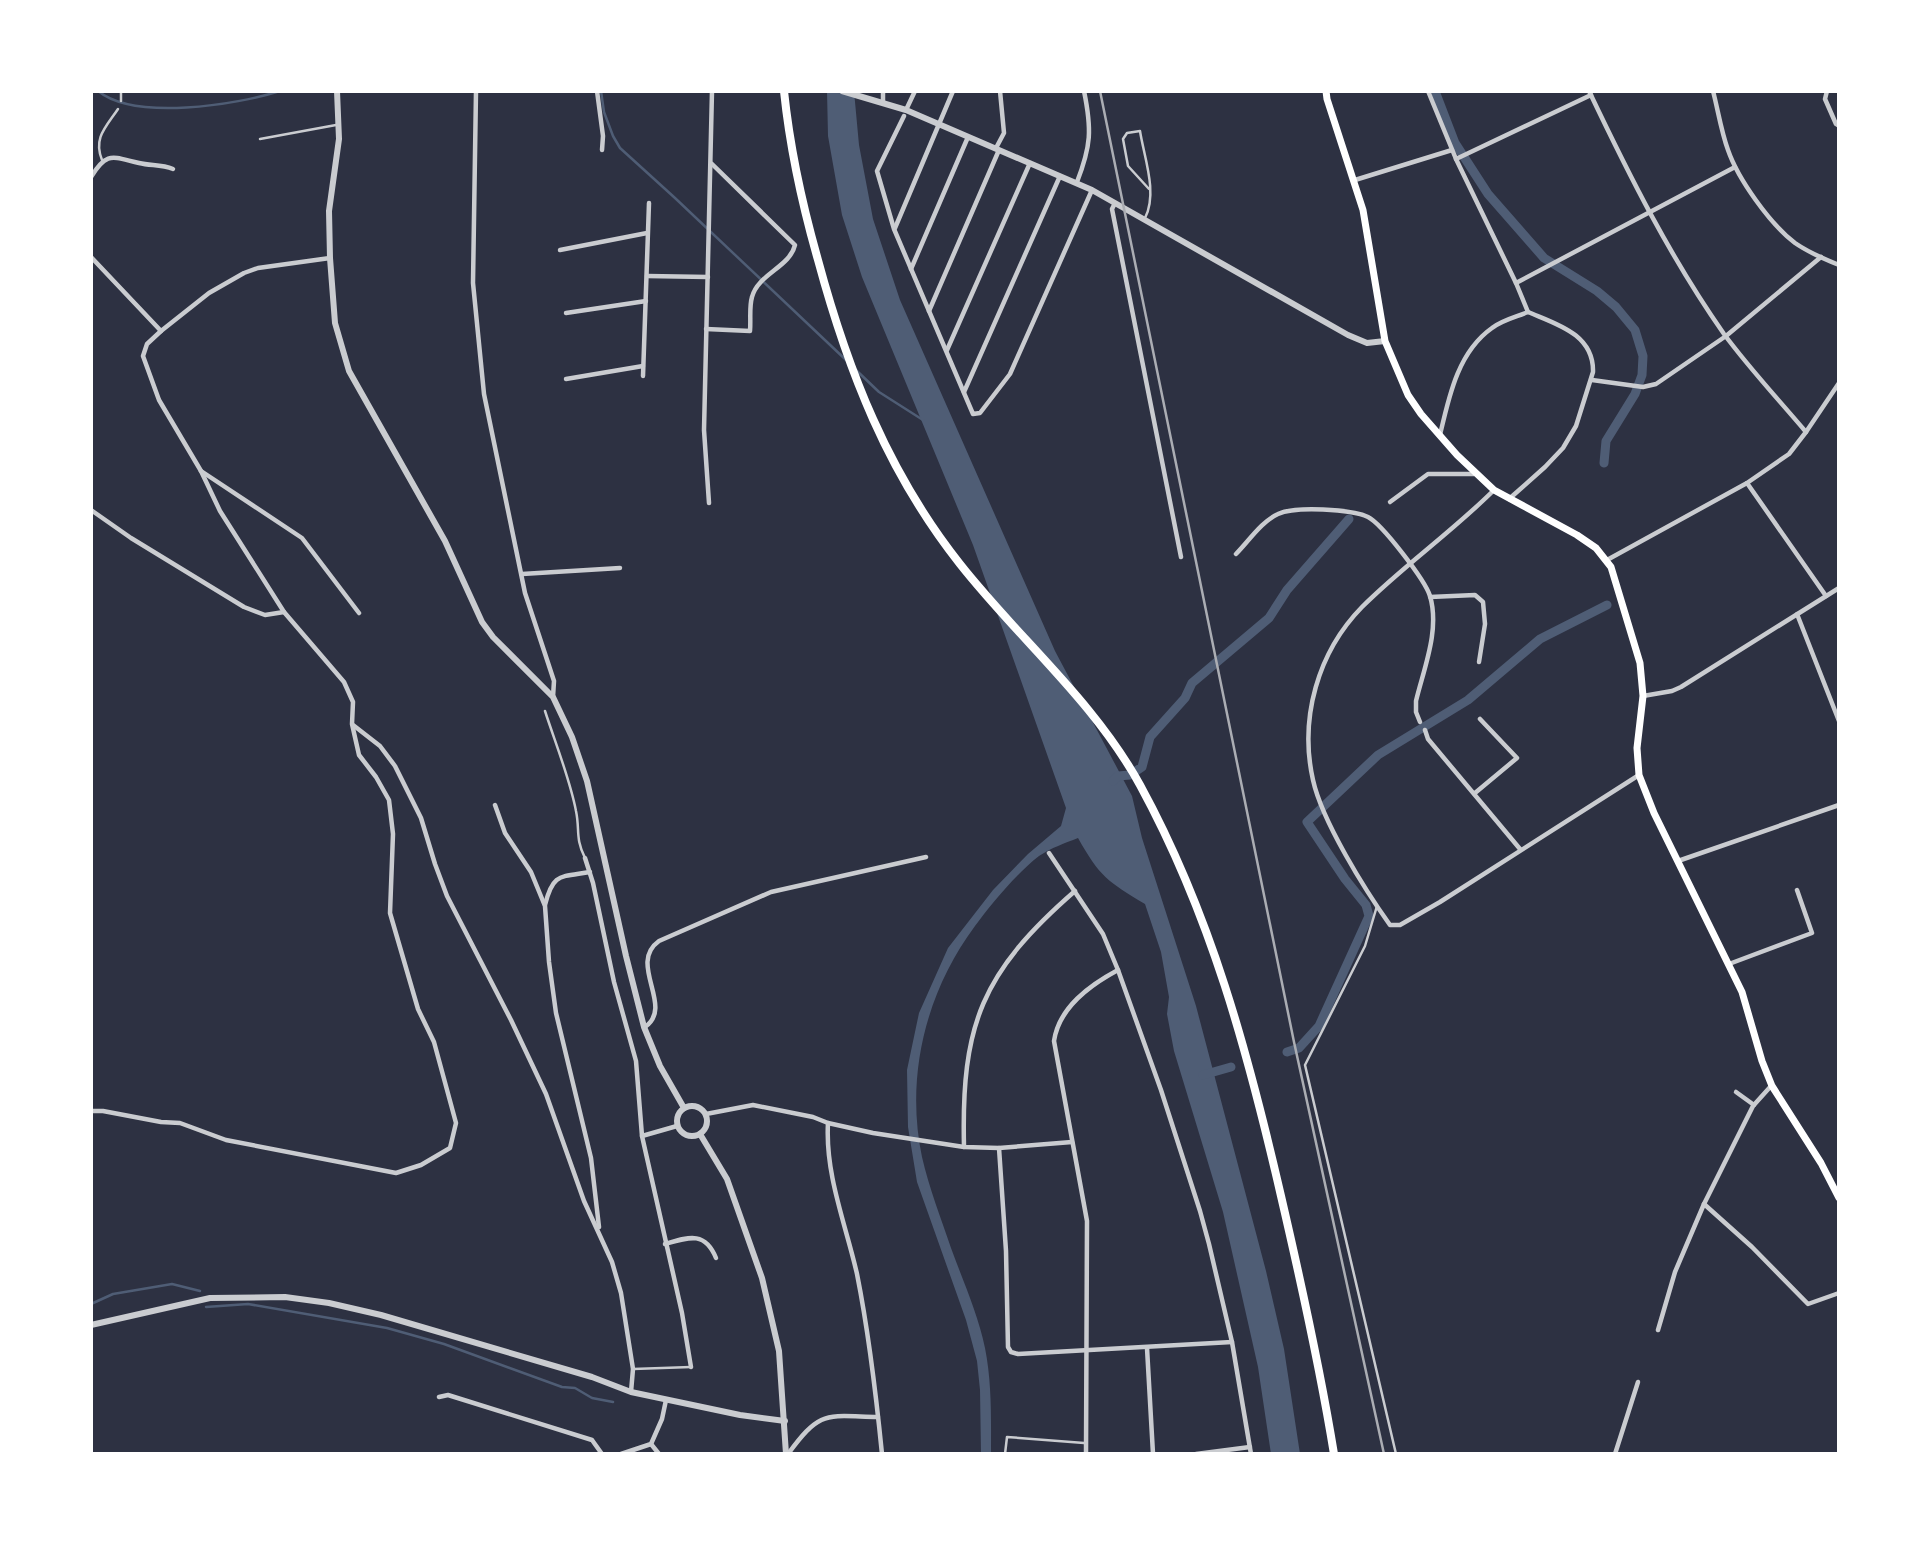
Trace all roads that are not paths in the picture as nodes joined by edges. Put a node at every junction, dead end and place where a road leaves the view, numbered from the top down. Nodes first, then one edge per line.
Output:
1 (121, 91) edge
2 (337, 91) edge
3 (476, 91) edge
4 (597, 91) edge
5 (712, 91) edge
6 (784, 91) edge
7 (842, 91) edge
8 (883, 91) edge
9 (915, 91) edge
10 (953, 91) edge
11 (1000, 91) edge
12 (1084, 91) edge
13 (1326, 91) edge
14 (1428, 91) edge
15 (1713, 91) edge
16 (1827, 91) edge
17 (1590, 93) edge
18 (121, 101) dead end
19 (880, 101) junction
20 (118, 109) dead end
21 (905, 113) junction
22 (339, 124) junction
23 (940, 124) junction
24 (1839, 126) edge
25 (968, 136) junction
26 (260, 139) dead end
27 (998, 148) junction
28 (602, 149) dead end
29 (1452, 150) junction
30 (1458, 159) junction
31 (102, 160) junction
32 (1030, 162) junction
33 (711, 164) junction
34 (1735, 167) junction
35 (173, 169) dead end
36 (1060, 175) junction
37 (91, 177) edge
38 (1355, 180) junction
39 (1077, 182) junction
40 (1149, 189) junction
41 (1092, 190) junction
42 (1115, 202) junction
43 (649, 203) dead end
44 (1648, 214) junction
45 (1145, 218) junction
46 (894, 229) junction
47 (647, 233) junction
48 (560, 250) dead end
49 (91, 257) edge
50 (1821, 257) junction
51 (330, 258) junction
52 (1839, 265) edge
53 (911, 269) junction
54 (647, 276) junction
55 (708, 276) junction
56 (1516, 283) junction
57 (646, 301) junction
58 (929, 311) junction
59 (1528, 312) junction
60 (566, 313) dead end
61 (706, 329) junction
62 (161, 331) junction
63 (1726, 336) junction
64 (1385, 341) junction
65 (947, 352) junction
66 (643, 366) junction
67 (643, 376) dead end
68 (566, 379) dead end
69 (1592, 380) junction
70 (1839, 383) edge
71 (964, 392) junction
72 (1807, 432) junction
73 (1440, 435) junction
74 (201, 471) junction
75 (1475, 474) junction
76 (1747, 483) junction
77 (1494, 490) junction
78 (1509, 499) junction
79 (1390, 502) dead end
80 (709, 503) dead end
81 (91, 510) edge
82 (1236, 554) dead end
83 (1181, 557) dead end
84 (1607, 560) junction
85 (1410, 564) junction
86 (620, 568) dead end
87 (522, 574) junction
88 (1839, 588) edge
89 (1826, 596) junction
90 (1430, 597) junction
91 (284, 612) junction
92 (359, 613) dead end
93 (1797, 614) junction
94 (1479, 662) dead end
95 (1643, 695) junction
96 (553, 697) junction
97 (545, 711) dead end
98 (1480, 719) dead end
99 (1839, 721) edge
100 (1420, 722) dead end
101 (352, 724) junction
102 (1425, 730) dead end
103 (1640, 775) junction
104 (1475, 793) junction
105 (495, 805) dead end
106 (1839, 805) edge
107 (1520, 849) junction
108 (1049, 853) dead end
109 (926, 857) dead end
110 (586, 858) joint
111 (1678, 861) junction
112 (590, 872) junction
113 (1797, 890) dead end
114 (1075, 891) junction
115 (545, 906) junction
116 (1377, 906) junction
117 (1729, 964) junction
118 (1118, 970) junction
119 (644, 1027) junction
120 (1772, 1086) junction
121 (1736, 1092) dead end
122 (1754, 1105) junction
123 (684, 1108) junction
124 (91, 1111) edge
125 (706, 1114) junction
126 (828, 1123) junction
127 (677, 1126) junction
128 (700, 1134) junction
129 (642, 1136) junction
130 (1072, 1142) junction
131 (964, 1147) junction
132 (999, 1148) junction
133 (1839, 1198) edge
134 (1704, 1204) junction
135 (600, 1231) junction
136 (665, 1244) junction
137 (716, 1258) dead end
138 (1839, 1293) edge
139 (91, 1325) edge
140 (1658, 1330) dead end
141 (1232, 1342) junction
142 (1147, 1348) junction
143 (1087, 1351) junction
144 (691, 1367) joint
145 (633, 1369) junction
146 (1638, 1382) dead end
147 (631, 1392) junction
148 (439, 1397) dead end
149 (666, 1400) junction
150 (878, 1416) junction
151 (785, 1421) junction
152 (1086, 1443) junction
153 (651, 1444) junction
154 (1250, 1447) junction
155 (601, 1454) edge
156 (621, 1454) edge
157 (659, 1454) edge
158 (787, 1454) edge
159 (882, 1454) edge
160 (1005, 1454) edge
161 (1086, 1454) edge
162 (1153, 1454) edge
163 (1196, 1454) edge
164 (1202, 1454) edge
165 (1251, 1454) edge
166 (1334, 1454) edge
167 (1396, 1454) edge
168 (1615, 1454) edge

1 - 18 lane
2 - 22 street
3 - 87 street
4 - 28 street
5 - 33 street
6 - 166 main road
7 - 19 street
8 - 19 street
9 - 21 street
10 - 23 street
11 - 27 street
12 - 39 street
13 - 38 main road
14 - 29 street
15 - 34 street
16 - 24 street
17 - 30 street
17 - 44 street
19 - 21 street
20 - 31 lane
21 - 23 street
21 - 46 street
22 - 26 lane
22 - 51 street
23 - 25 street
23 - 46 street
25 - 27 street
25 - 53 street
27 - 32 street
27 - 58 street
29 - 30 street
29 - 38 street
30 - 56 street
31 - 35 street
31 - 37 street
32 - 36 street
32 - 65 street
33 - 55 street
33 - 61 street
34 - 44 street
34 - 50 street
36 - 39 street
36 - 71 street
38 - 64 main road
39 - 41 street
40 - 40 lane
40 - 45 lane
41 - 42 street
41 - 71 street
42 - 45 street
42 - 83 street
43 - 47 street
44 - 56 street
44 - 63 street
45 - 64 street
46 - 53 street
47 - 48 street
47 - 54 street
49 - 62 street
50 - 52 street
50 - 63 street
51 - 62 street
51 - 96 street
53 - 58 street
54 - 55 street
54 - 57 street
55 - 61 street
56 - 59 street
57 - 60 street
57 - 66 street
58 - 65 street
59 - 69 street
59 - 73 street
61 - 80 street
62 - 74 street
63 - 69 street
63 - 72 street
64 - 73 main road
65 - 71 street
66 - 67 street
66 - 68 street
69 - 78 street
70 - 72 street
72 - 76 street
73 - 75 main road
74 - 91 street
74 - 92 street
75 - 77 main road
75 - 79 street
76 - 84 street
76 - 89 street
77 - 78 main road
77 - 85 street
78 - 84 main road
81 - 91 street
82 - 85 street
84 - 95 main road
85 - 90 street
85 - 116 street
86 - 87 street
87 - 96 street
88 - 89 street
89 - 93 street
90 - 94 street
90 - 100 street
91 - 101 street
93 - 95 street
93 - 99 street
95 - 103 main road
96 - 119 street
97 - 110 lane
98 - 104 street
101 - 124 street
101 - 135 street
102 - 104 street
103 - 107 street
103 - 111 main road
104 - 107 street
105 - 115 street
106 - 111 street
107 - 116 street
108 - 114 street
109 - 119 street
110 - 112 street
111 - 117 main road
112 - 115 street
112 - 129 street
113 - 117 street
114 - 118 street
114 - 131 street
115 - 135 street
116 - 167 lane
117 - 120 main road
118 - 130 street
118 - 141 street
119 - 123 street
120 - 122 street
120 - 133 main road
121 - 122 street
122 - 134 street
123 - 125 street
123 - 127 street
125 - 126 street
125 - 128 street
126 - 131 street
126 - 150 street
127 - 128 street
127 - 129 street
128 - 151 street
129 - 136 street
130 - 132 street
130 - 143 street
131 - 132 street
132 - 143 street
134 - 138 street
134 - 140 street
135 - 145 street
136 - 137 street
136 - 144 street
139 - 147 street
141 - 142 street
141 - 154 street
142 - 143 street
142 - 162 street
143 - 152 street
144 - 145 lane
145 - 147 street
146 - 168 street
147 - 149 street
148 - 155 street
149 - 151 street
149 - 153 street
150 - 158 street
150 - 159 street
151 - 158 street
152 - 160 lane
152 - 161 street
153 - 156 street
153 - 157 street
154 - 164 street
154 - 165 street
163 - 164 street

